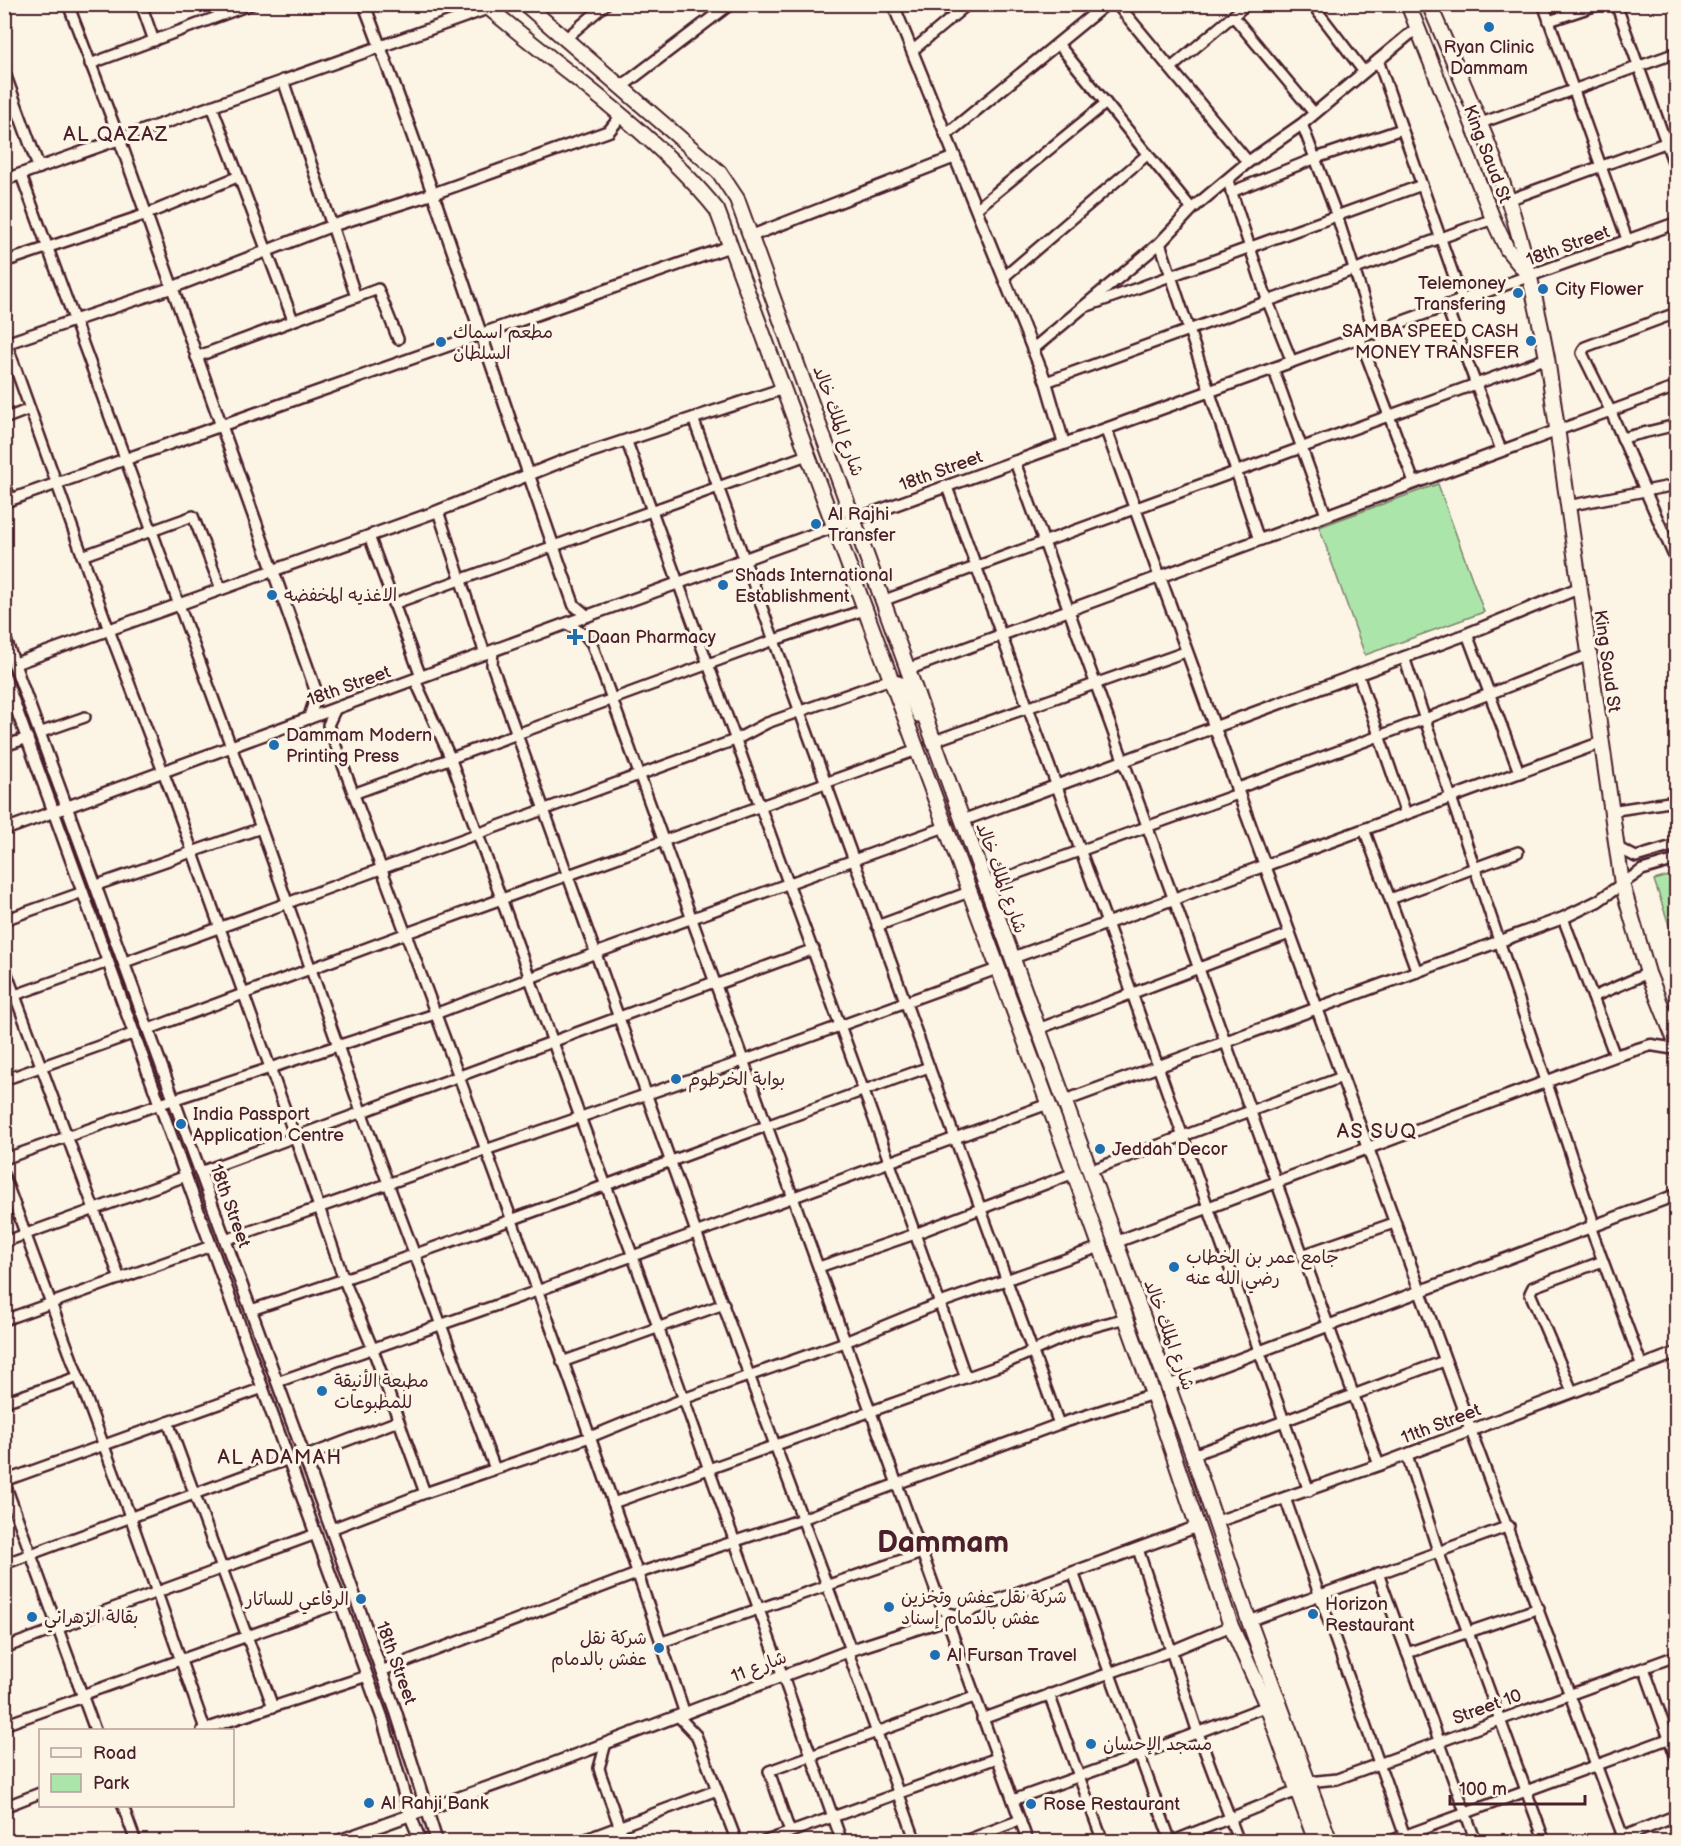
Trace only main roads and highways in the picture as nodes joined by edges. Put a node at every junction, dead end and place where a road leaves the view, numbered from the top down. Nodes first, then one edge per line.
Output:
1 (525, 4) edge
2 (1408, 4) edge
3 (1429, 4) edge
4 (487, 6) edge
5 (1530, 277) junction
6 (1677, 1043) edge
7 (1216, 1522) junction
8 (1196, 1527) junction
9 (1303, 1786) junction
10 (1316, 1842) edge
11 (1330, 1842) edge

1 - 7 main road, شارع الملك خالد
2 - 5 main road, King Saud St
3 - 5 main road, King Saud St
4 - 8 main road, شارع الملك خالد
5 - 6 main road, King Saud St
7 - 8 main road
7 - 9 main road, شارع الملك خالد
8 - 9 main road, شارع الملك خالد
9 - 10 main road
9 - 11 main road, شارع الملك خالد

